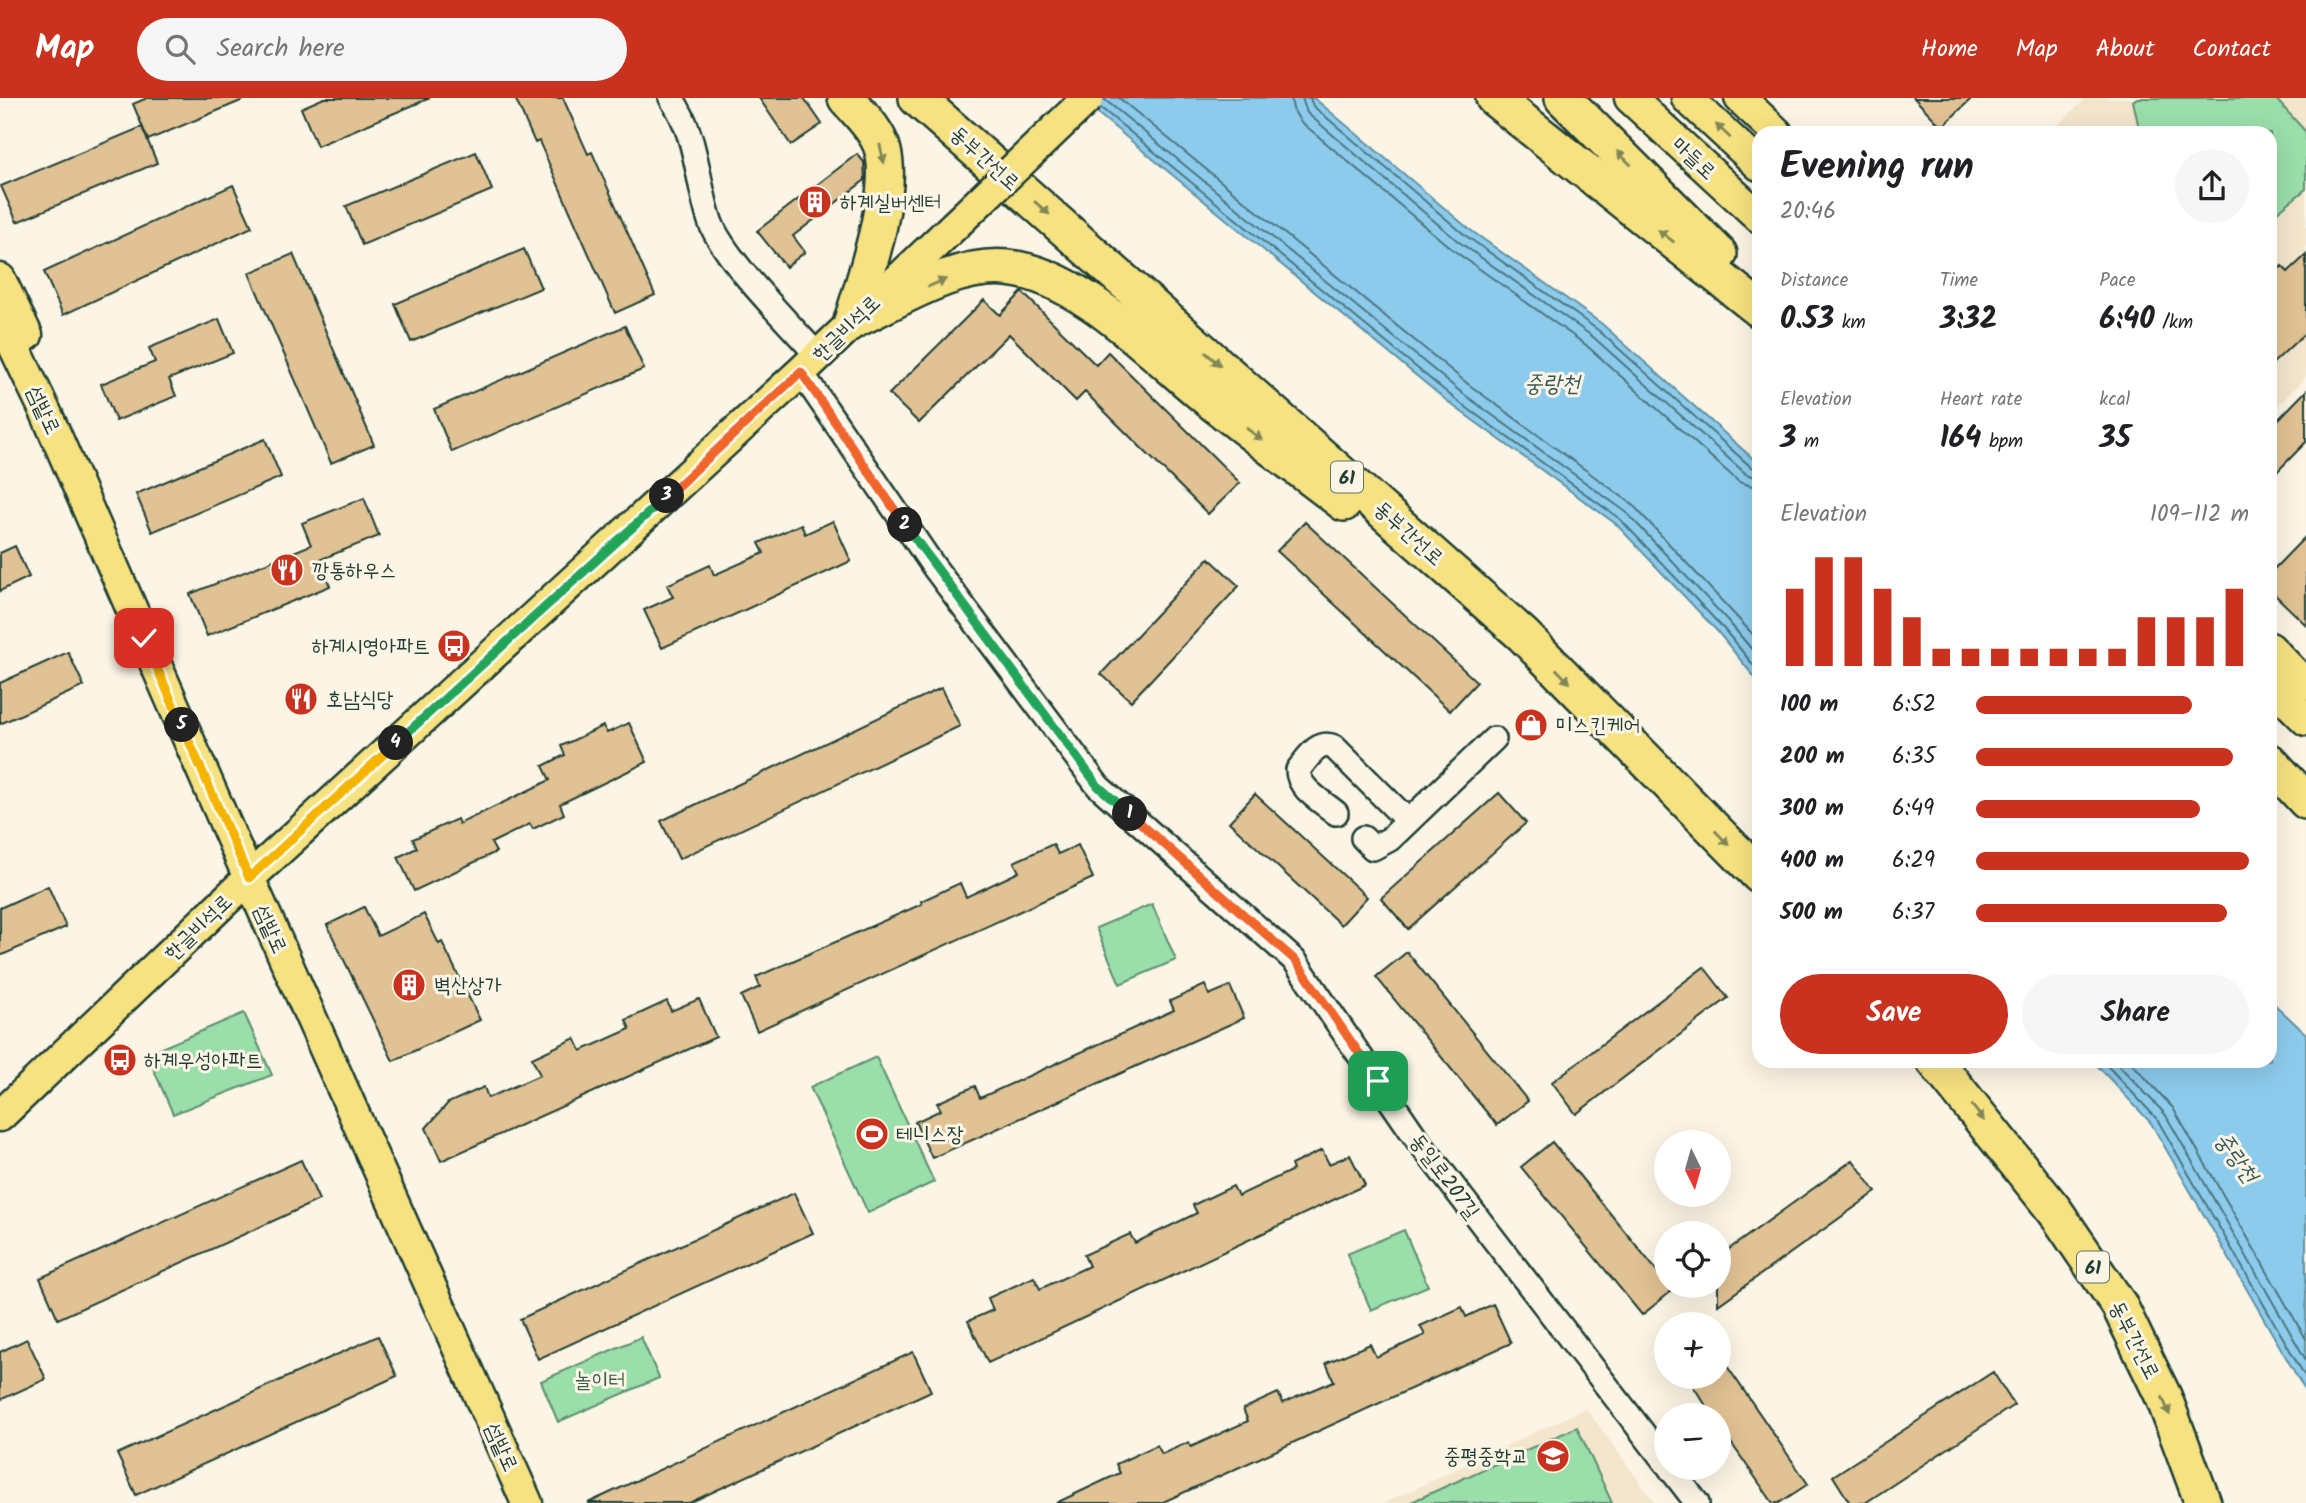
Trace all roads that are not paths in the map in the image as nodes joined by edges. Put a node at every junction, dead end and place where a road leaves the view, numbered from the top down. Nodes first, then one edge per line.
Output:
1 (671, 98) edge
2 (846, 98) edge
3 (918, 98) edge
4 (1087, 98) edge
5 (1494, 98) edge
6 (1518, 98) edge
7 (1563, 98) edge
8 (1630, 98) edge
9 (1687, 98) edge
10 (1740, 98) edge
11 (1770, 126) edge
12 (1752, 158) edge
13 (1599, 183) junction
14 (1752, 211) edge
15 (0, 279) edge
16 (1752, 286) edge
17 (1752, 303) edge
18 (0, 317) edge
19 (852, 321) junction
20 (0, 355) edge
21 (809, 364) junction
22 (47, 415) junction
23 (1523, 635) junction
24 (2277, 655) edge
25 (2306, 685) edge
26 (2277, 690) edge
27 (2304, 714) edge
28 (1494, 739) dead end
29 (2277, 770) edge
30 (2306, 801) edge
31 (1336, 813) dead end
32 (1407, 820) junction
33 (1363, 838) dead end
34 (1752, 868) edge
35 (249, 878) junction
36 (1940, 1068) edge
37 (0, 1116) edge
38 (1654, 1447) edge
39 (1679, 1480) edge
40 (527, 1503) edge
41 (1697, 1503) edge
42 (2203, 1503) edge

1 - 21 street, 동일로207길
2 -> 19 highway
3 -> 23 highway, 동부간선로 / 61
4 - 19 main road, 한글비석로, bridge
5 - 13 highway
6 - 13 highway
16 -> 7 highway
8 - 14 main road, 마들로
12 -> 9 main road, 마들로
10 - 11 main road
17 -> 13 highway
15 - 22 main road
18 - 22 main road, 섬밭로
19 - 21 main road, 한글비석로
19 -> 23 highway
20 - 22 main road
21 - 35 main road, 한글비석로
21 - 38 street, 동일로207길
22 - 35 main road, 섬밭로
23 -> 34 highway, 동부간선로 / 61
24 - 25 main road
26 - 27 main road
28 - 32 street
29 - 30 highway
31 - 32 street
32 - 33 street
35 - 37 main road, 한글비석로
35 - 40 main road, 섬밭로
36 -> 42 highway, 동부간선로 / 61
39 - 41 street

